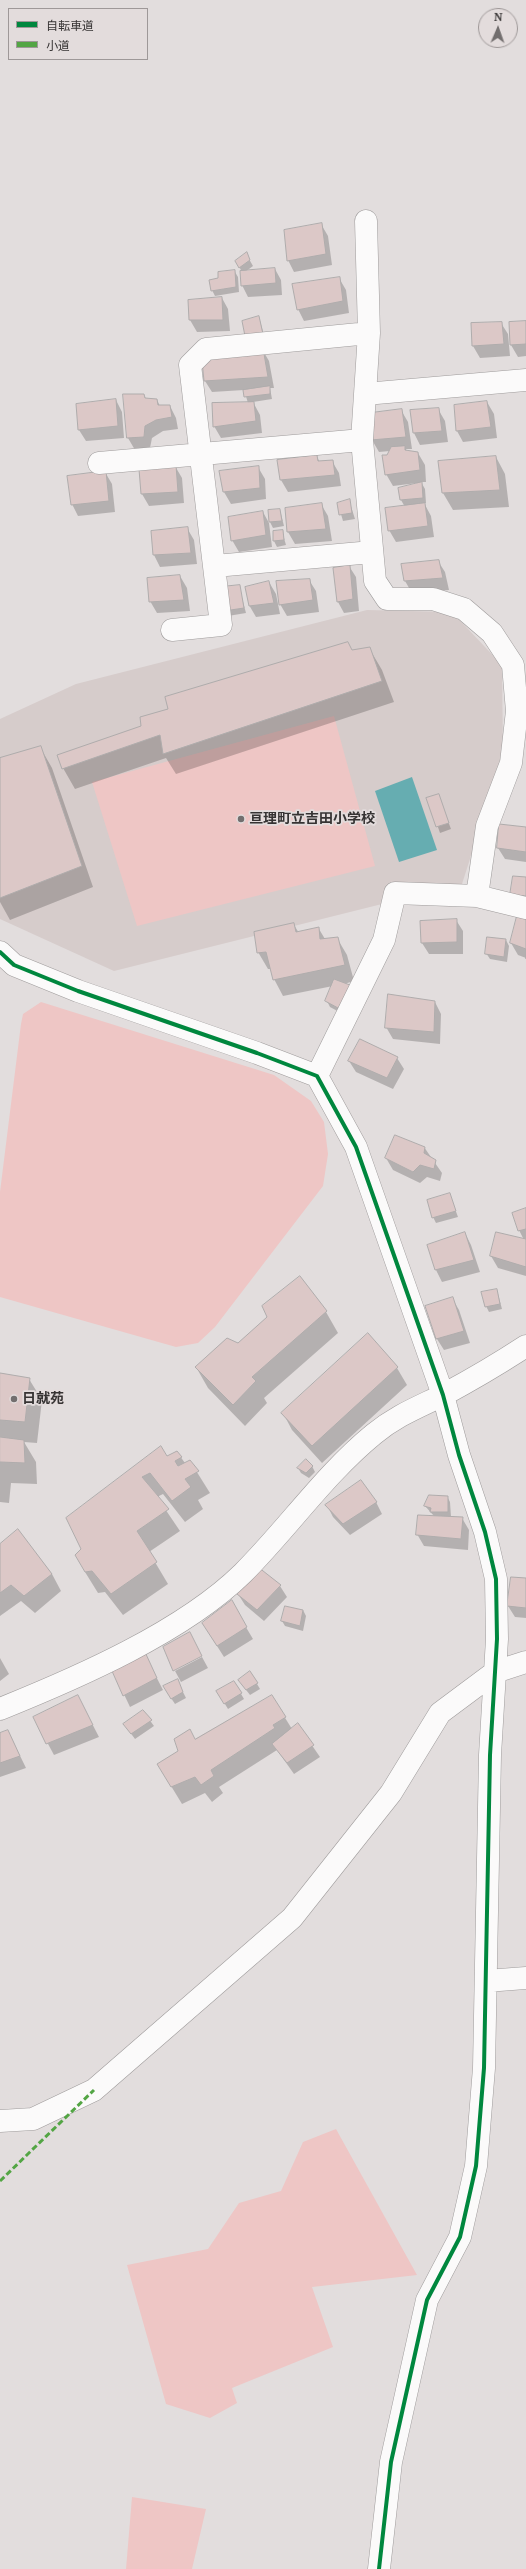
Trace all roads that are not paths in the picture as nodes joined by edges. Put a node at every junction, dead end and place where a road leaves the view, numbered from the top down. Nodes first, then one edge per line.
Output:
1 (366, 221) dead end
2 (368, 333) junction
3 (526, 380) edge
4 (365, 394) junction
5 (362, 440) junction
6 (202, 454) junction
7 (99, 463) dead end
8 (372, 552) junction
9 (215, 566) junction
10 (172, 630) dead end
11 (477, 896) junction
12 (526, 908) edge
13 (5, 963) edge
14 (317, 1076) junction
15 (526, 1346) edge
16 (443, 1395) junction
17 (526, 1662) edge
18 (495, 1672) junction
19 (0, 1709) edge
20 (526, 1978) edge
21 (486, 1981) junction
22 (0, 2121) edge
23 (379, 2569) edge

1 - 2 street
2 - 4 street
2 - 6 street
3 - 4 street
4 - 5 street
5 - 6 street
5 - 8 street
6 - 7 street
6 - 9 street
8 - 9 street
8 - 11 street
9 - 10 street
11 - 12 street
11 - 14 street
13 - 14 street
14 - 16 street
15 - 16 street
16 - 18 street
16 - 19 street
17 - 18 street
18 - 21 street
18 - 22 street
20 - 21 street
21 - 23 street

